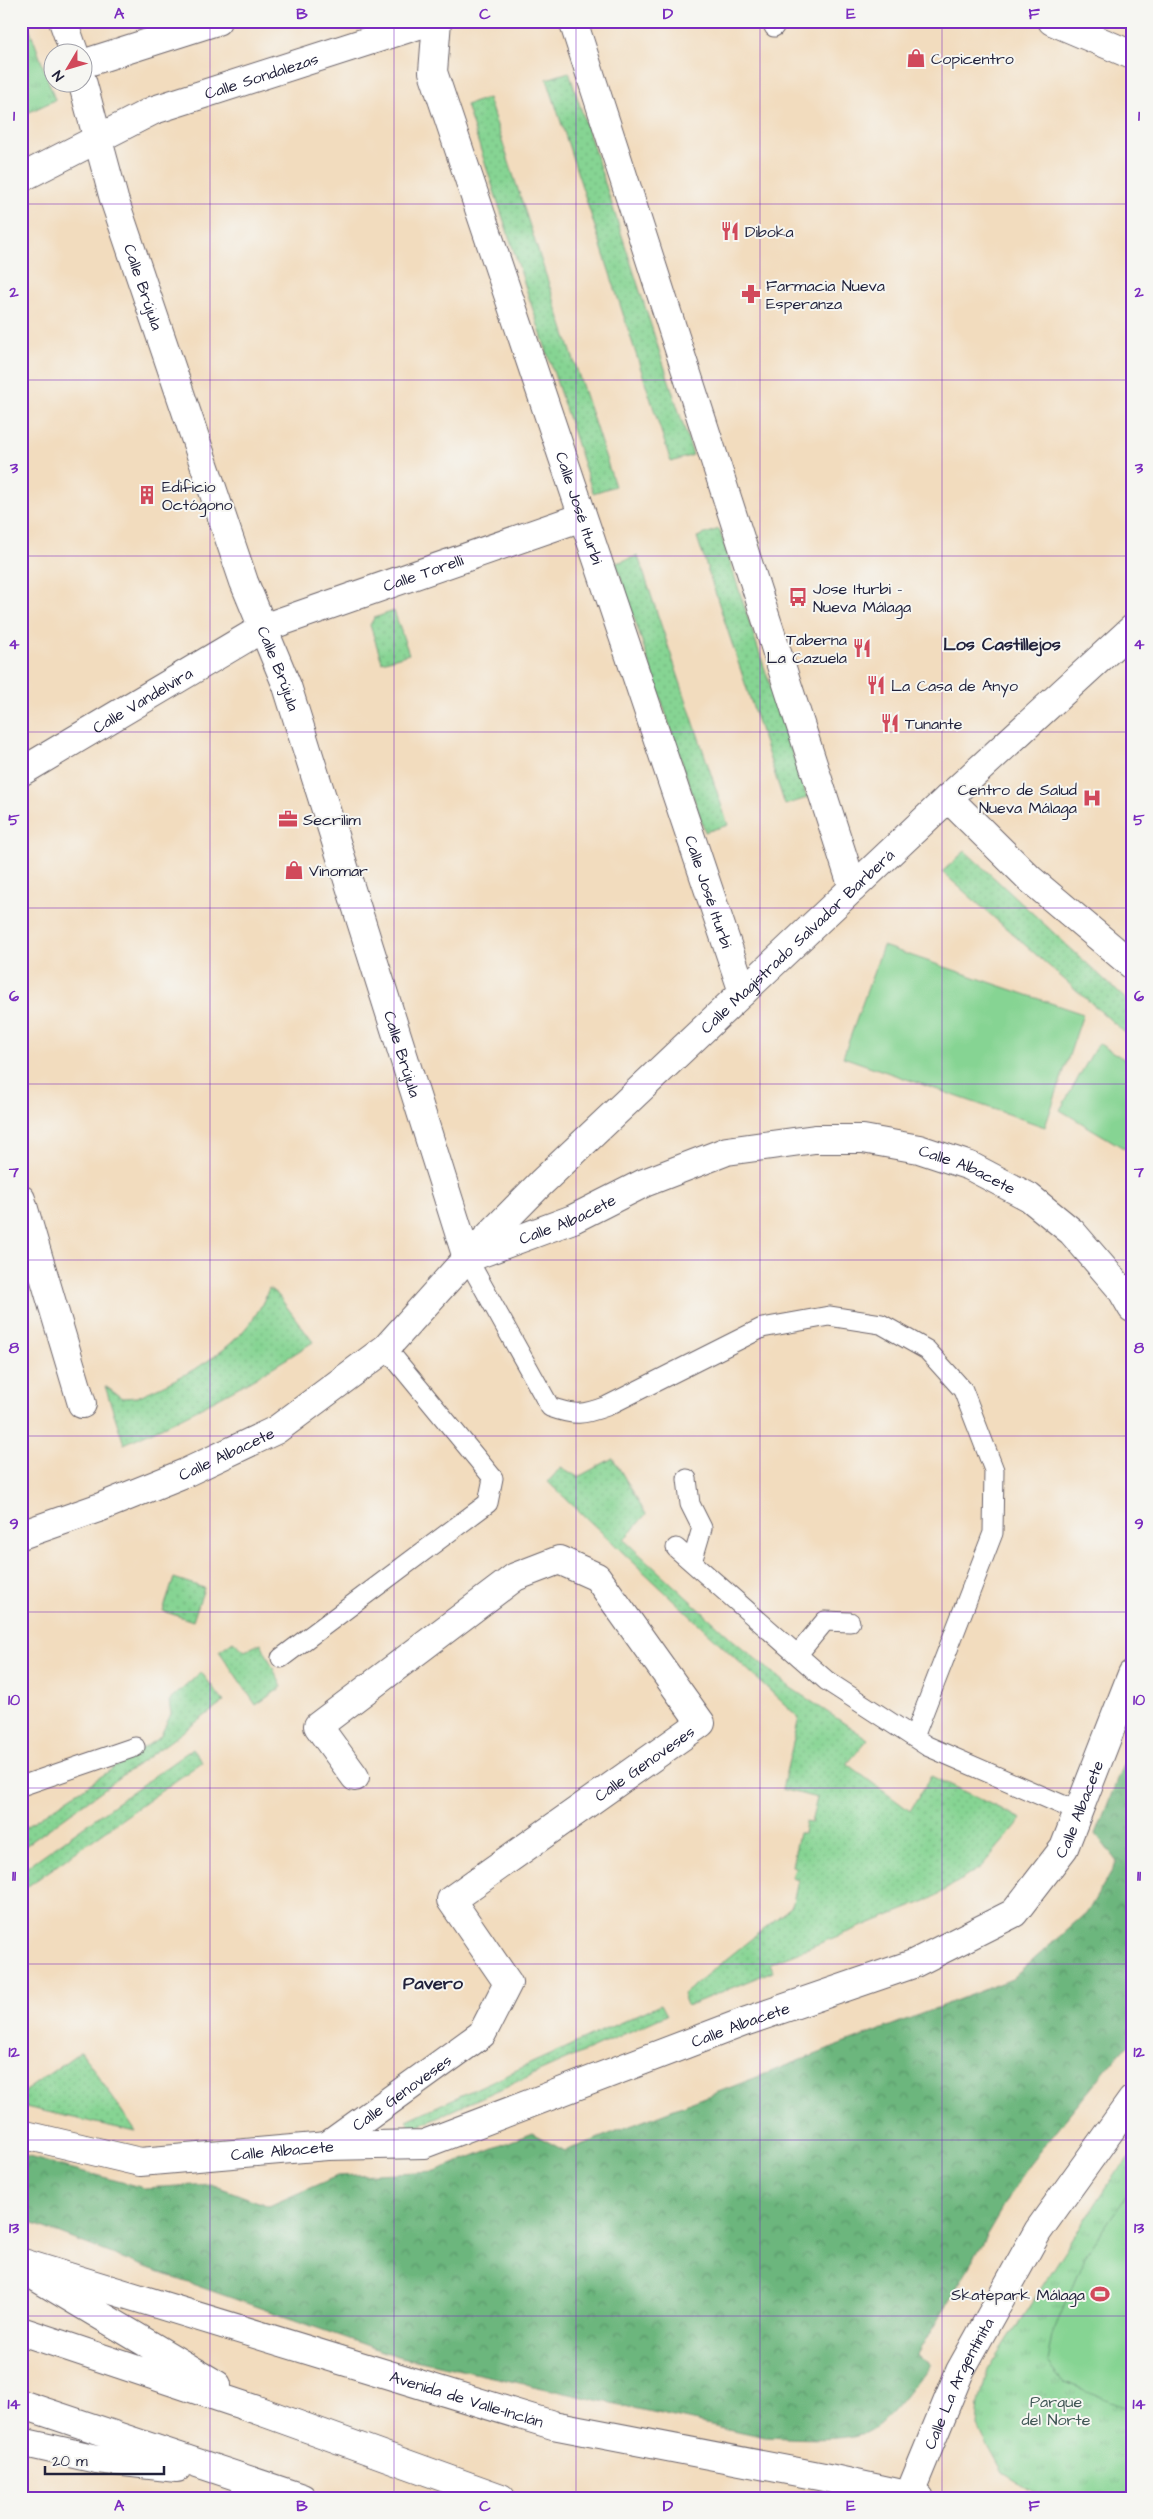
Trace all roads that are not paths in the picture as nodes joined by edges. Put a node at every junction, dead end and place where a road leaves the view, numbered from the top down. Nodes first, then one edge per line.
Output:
1 (63, 21) edge
2 (217, 21) edge
3 (431, 21) edge
4 (437, 21) edge
5 (572, 21) edge
6 (1052, 21) edge
7 (70, 42) edge
8 (1132, 55) edge
9 (92, 61) edge
10 (85, 92) edge
11 (98, 140) junction
12 (21, 178) edge
13 (582, 517) junction
14 (263, 628) junction
15 (1132, 629) edge
16 (21, 772) edge
17 (948, 798) junction
18 (853, 888) junction
19 (1132, 965) edge
20 (743, 992) junction
21 (21, 1199) edge
22 (468, 1258) junction
23 (1132, 1308) edge
24 (386, 1348) junction
25 (82, 1404) dead end
26 (687, 1479) dead end
27 (21, 1535) edge
28 (676, 1548) dead end
29 (692, 1562) junction
30 (850, 1622) dead end
31 (798, 1654) junction
32 (281, 1658) dead end
33 (1132, 1674) edge
34 (914, 1737) junction
35 (135, 1747) dead end
36 (355, 1777) dead end
37 (21, 1786) edge
38 (1079, 1812) junction
39 (1132, 2100) edge
40 (21, 2134) edge
41 (327, 2146) junction
42 (21, 2263) edge
43 (21, 2268) edge
44 (21, 2331) edge
45 (21, 2404) edge
46 (256, 2410) junction
47 (21, 2442) edge
48 (236, 2476) junction
49 (914, 2496) edge
50 (302, 2498) edge
51 (501, 2498) edge

1 - 7 street
2 - 9 street
3 - 11 street, Calle Sondalezas
4 - 13 street, Calle José Iturbi
5 - 18 street
6 - 8 street
10 - 11 street, Calle Brújula
11 - 12 street, Calle Sondalezas
11 - 14 street, Calle Brújula
13 - 14 street, Calle Torelli
13 - 20 street, Calle José Iturbi
14 - 16 street, Calle Vandelvira
14 - 22 street, Calle Brújula
15 - 17 street, Calle Magistrado Salvador Barberá
17 - 18 street, Calle Magistrado Salvador Barberá
17 - 19 street
18 - 20 street, Calle Magistrado Salvador Barberá
20 - 22 street, Calle Magistrado Salvador Barberá
21 - 25 street
22 - 23 street, Calle Albacete
22 - 24 street, Calle Albacete
22 - 34 lane
24 - 27 street, Calle Albacete
24 - 32 lane
26 - 29 lane
28 - 29 lane
29 - 31 lane
30 - 31 lane
31 - 34 lane
33 - 38 street, Calle Albacete
34 - 38 lane
35 - 37 lane
36 - 41 street, Calle Genoveses
38 - 41 street, Calle Albacete
39 - 49 street, Calle La Argentinita
40 - 41 street, Calle Albacete
42 - 49 street, Avenida de Valle-Inclán
43 - 46 street
44 - 46 street
45 - 48 street
46 - 51 street
47 - 48 street
48 - 50 street

